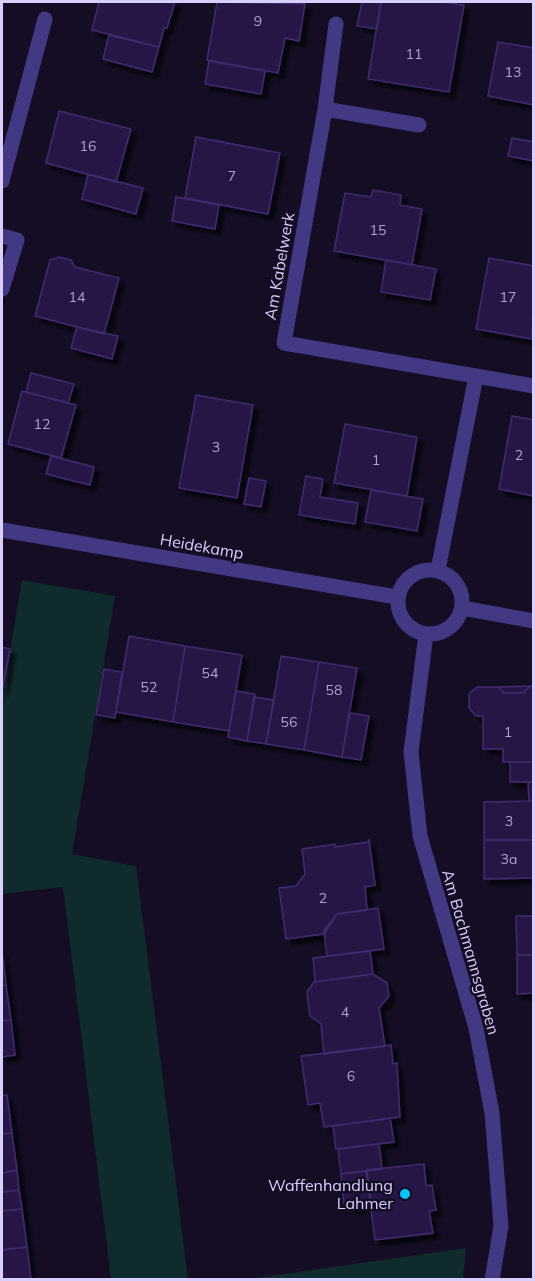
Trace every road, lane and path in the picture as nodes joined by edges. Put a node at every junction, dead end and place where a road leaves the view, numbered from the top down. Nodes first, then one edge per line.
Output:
1 (45, 19) dead end
2 (336, 24) dead end
3 (325, 109) junction
4 (419, 125) dead end
5 (2, 181) edge
6 (2, 236) edge
7 (2, 290) edge
8 (476, 376) junction
9 (534, 386) edge
10 (2, 530) edge
11 (438, 570) junction
12 (397, 597) junction
13 (462, 608) junction
14 (534, 621) edge
15 (426, 634) junction
16 (492, 1280) edge

1 - 5 street
2 - 3 street, Am Kabelwerk
3 - 4 street
3 - 8 street, Am Kabelwerk
6 - 7 street
8 - 9 street, Am Kabelwerk
8 - 11 street
10 - 12 street, Heidekamp
11 - 12 street
11 - 13 street
12 - 15 street
13 - 14 street
13 - 15 street
15 - 16 street, Am Bachmannsgraben

